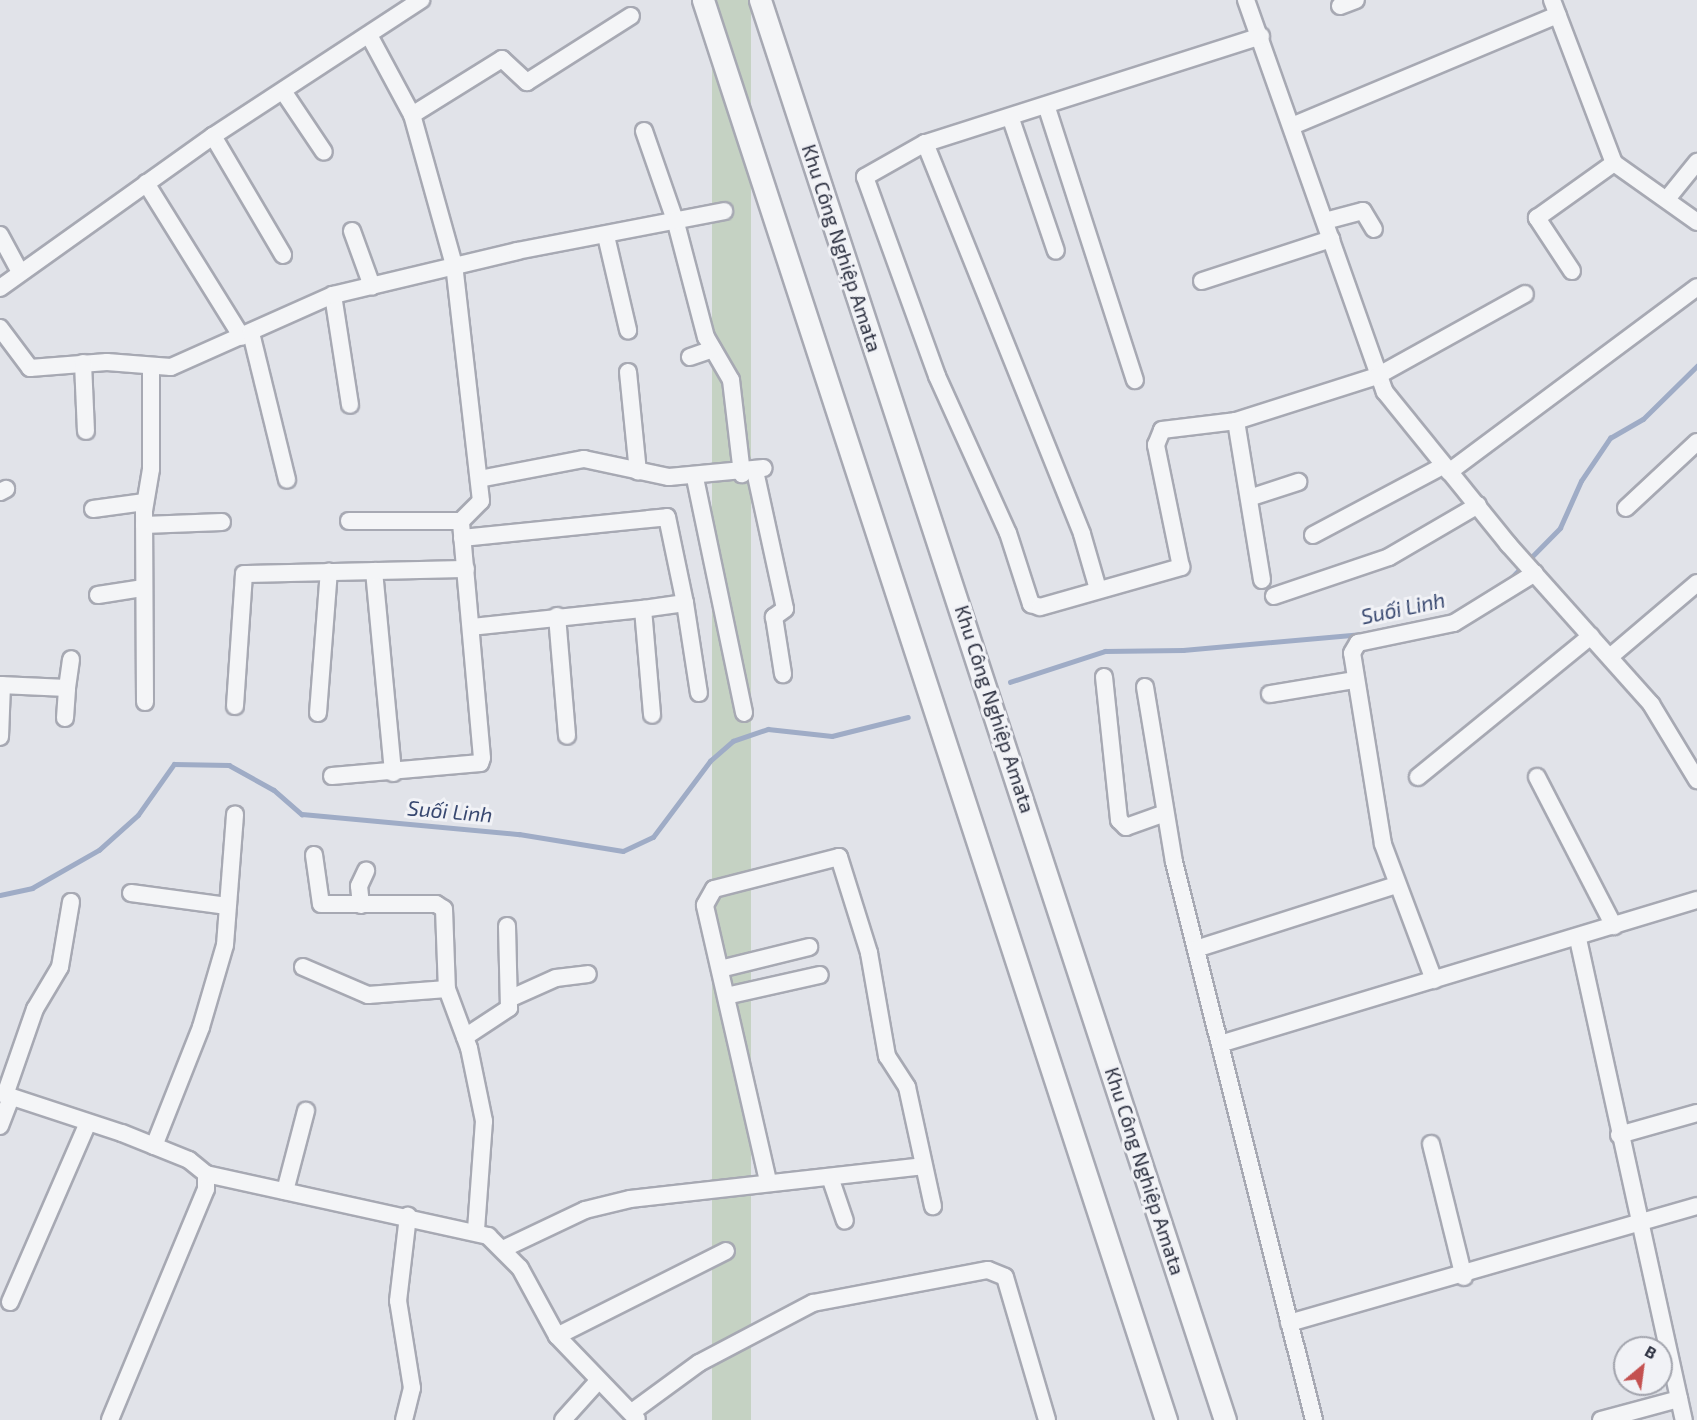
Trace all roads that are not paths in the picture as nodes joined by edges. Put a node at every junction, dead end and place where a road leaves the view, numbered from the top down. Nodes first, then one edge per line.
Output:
1 (421, 0) edge
2 (703, 0) edge
3 (760, 0) edge
4 (1246, 0) edge
5 (1555, 7) edge
6 (631, 16) dead end
7 (369, 35) junction
8 (1261, 36) junction
9 (283, 91) junction
10 (1047, 108) junction
11 (412, 114) junction
12 (1011, 119) junction
13 (1292, 126) junction
14 (644, 131) dead end
15 (213, 136) junction
16 (925, 143) junction
17 (324, 152) dead end
18 (1697, 162) edge
19 (1614, 163) junction
20 (146, 183) junction
21 (1666, 199) junction
22 (724, 212) dead end
23 (1325, 222) junction
24 (1697, 222) edge
25 (676, 223) junction
26 (1374, 229) dead end
27 (352, 231) dead end
28 (0, 235) edge
29 (602, 237) junction
30 (1332, 239) junction
31 (1056, 251) dead end
32 (283, 255) dead end
33 (454, 265) junction
34 (1572, 271) dead end
35 (20, 272) junction
36 (606, 278) dead end
37 (1202, 280) dead end
38 (372, 286) junction
39 (1697, 287) edge
40 (0, 288) edge
41 (333, 294) junction
42 (1525, 294) dead end
43 (0, 328) edge
44 (628, 330) dead end
45 (247, 335) junction
46 (713, 349) junction
47 (690, 357) dead end
48 (83, 363) junction
49 (151, 368) junction
50 (628, 372) dead end
51 (1377, 376) junction
52 (1136, 380) dead end
53 (350, 405) dead end
54 (1236, 421) junction
55 (86, 431) dead end
56 (1697, 442) edge
57 (1446, 469) junction
58 (754, 471) junction
59 (638, 472) junction
60 (695, 478) junction
61 (479, 479) junction
62 (287, 480) dead end
63 (1298, 482) dead end
64 (1249, 498) junction
65 (145, 502) junction
66 (1478, 505) junction
67 (1626, 508) dead end
68 (93, 509) dead end
69 (349, 521) dead end
70 (461, 521) junction
71 (222, 522) dead end
72 (144, 525) junction
73 (1313, 535) dead end
74 (462, 538) junction
75 (466, 569) junction
76 (329, 571) junction
77 (374, 571) junction
78 (1535, 573) junction
79 (1262, 580) dead end
80 (1697, 583) edge
81 (143, 588) junction
82 (1098, 589) junction
83 (98, 594) dead end
84 (1274, 596) dead end
85 (685, 603) junction
86 (643, 609) junction
87 (557, 616) junction
88 (471, 627) junction
89 (1591, 636) junction
90 (1611, 656) junction
91 (71, 659) dead end
92 (783, 674) dead end
93 (1104, 677) dead end
94 (1355, 680) junction
95 (1, 685) edge
96 (1145, 687) dead end
97 (67, 688) junction
98 (699, 693) dead end
99 (1270, 694) dead end
100 (145, 702) dead end
101 (235, 706) dead end
102 (318, 712) dead end
103 (744, 713) dead end
104 (652, 715) dead end
105 (65, 718) dead end
106 (567, 736) dead end
107 (0, 737) edge
108 (393, 773) junction
109 (332, 776) dead end
110 (1418, 777) dead end
111 (1537, 777) dead end
112 (1697, 780) edge
113 (1165, 813) junction
114 (235, 814) dead end
115 (314, 855) dead end
116 (366, 871) dead end
117 (1396, 885) junction
118 (131, 893) dead end
119 (1697, 900) edge
120 (71, 902) dead end
121 (361, 905) junction
122 (227, 906) junction
123 (507, 926) dead end
124 (1614, 926) junction
125 (1578, 939) junction
126 (809, 947) dead end
127 (1196, 949) junction
128 (303, 967) dead end
129 (720, 969) junction
130 (588, 974) dead end
131 (820, 975) dead end
132 (1434, 980) junction
133 (447, 989) junction
134 (726, 996) junction
135 (509, 999) junction
136 (465, 1037) junction
137 (1223, 1043) junction
138 (5, 1095) edge
139 (306, 1111) dead end
140 (1697, 1113) edge
141 (88, 1123) junction
142 (0, 1126) edge
143 (1619, 1135) junction
144 (1431, 1144) dead end
145 (154, 1146) junction
146 (922, 1166) junction
147 (206, 1174) junction
148 (830, 1177) junction
149 (768, 1181) junction
150 (285, 1191) junction
151 (933, 1206) dead end
152 (1697, 1206) edge
153 (408, 1216) junction
154 (845, 1221) dead end
155 (1638, 1224) junction
156 (476, 1230) junction
157 (503, 1249) junction
158 (726, 1251) dead end
159 (1464, 1277) junction
160 (10, 1302) dead end
161 (1289, 1323) junction
162 (557, 1336) junction
163 (598, 1381) junction
164 (1679, 1399) junction
165 (635, 1416) edge
166 (110, 1420) edge
167 (404, 1420) edge
168 (563, 1420) edge
169 (1047, 1420) edge
170 (1166, 1420) edge
171 (1226, 1420) edge
172 (1314, 1420) edge
173 (1601, 1420) edge
174 (1684, 1420) edge

1 - 7 street
2 - 170 street
3 - 171 street, Khu Công Nghiệp Amata
4 - 8 street
5 - 13 street
5 - 19 street
6 - 11 street
7 - 9 street
7 - 11 street
8 - 10 street
8 - 13 street
9 - 15 street
9 - 17 street
10 - 12 street
10 - 52 street
11 - 33 street
12 - 16 street
12 - 31 street
13 - 23 street
14 - 25 street
15 - 20 street
15 - 32 street
16 - 82 street
16 - 82 street
18 - 21 street
19 - 21 street
19 - 34 street
20 - 35 street
20 - 45 street
21 - 24 street
22 - 25 street
23 - 26 street
23 - 30 street
25 - 29 street
25 - 46 street
27 - 38 street
28 - 35 street
29 - 33 street
29 - 36 street
29 - 44 street
30 - 37 street
30 - 51 street
33 - 38 street
33 - 61 street
35 - 40 street
38 - 41 street
39 - 57 street
41 - 45 street
41 - 53 street
42 - 51 street
43 - 48 street
45 - 49 street
45 - 62 street
46 - 47 street
46 - 58 street
48 - 49 street
48 - 55 street
49 - 65 street
50 - 59 street
51 - 54 street
51 - 57 street
54 - 64 street
54 - 82 street
56 - 67 street
57 - 66 street
57 - 73 street
58 - 60 street
58 - 92 street
59 - 60 street
59 - 61 street
60 - 103 street
61 - 70 street
63 - 64 street
64 - 79 street
65 - 68 street
65 - 72 street
66 - 78 street
66 - 84 street
69 - 70 street
70 - 74 street
71 - 72 street
72 - 81 street
74 - 75 street
74 - 85 street
75 - 77 street
75 - 88 street
76 - 77 street
76 - 101 street
76 - 102 street
77 - 108 street
78 - 89 street
78 - 94 street
80 - 90 street
81 - 83 street
81 - 100 street
85 - 86 street
85 - 98 street
86 - 87 street
86 - 104 street
87 - 88 street
87 - 106 street
88 - 108 street
89 - 90 street
89 - 110 street
90 - 112 street
91 - 97 street
93 - 113 street
94 - 99 street
94 - 117 street
95 - 97 street
95 - 107 street
96 - 113 street
97 - 105 street
108 - 109 street
111 - 124 street
113 - 127 street
114 - 122 street
115 - 121 street
116 - 121 street
117 - 127 street
117 - 132 street
118 - 122 street
119 - 124 street
120 - 138 street
121 - 133 street
122 - 145 street
123 - 135 street
124 - 125 street
125 - 132 street
125 - 143 street
126 - 129 street
127 - 137 street
128 - 133 street
129 - 134 street
129 - 146 street
130 - 135 street
131 - 134 street
132 - 137 street
133 - 136 street
134 - 149 street
135 - 136 street
136 - 156 street
137 - 161 street
138 - 141 street
138 - 142 street
139 - 150 street
140 - 143 street
141 - 145 street
141 - 160 street
143 - 155 street
144 - 159 street
145 - 147 street
146 - 148 street
146 - 151 street
147 - 150 street
147 - 166 street
148 - 149 street
148 - 154 street
149 - 157 street
150 - 153 street
152 - 155 street
153 - 156 street
153 - 167 street
155 - 159 street
155 - 164 street
156 - 157 street
157 - 162 street
158 - 162 street
159 - 161 street
161 - 172 street
162 - 163 street
163 - 165 street
163 - 168 street
164 - 173 street
164 - 174 street
165 - 169 street

